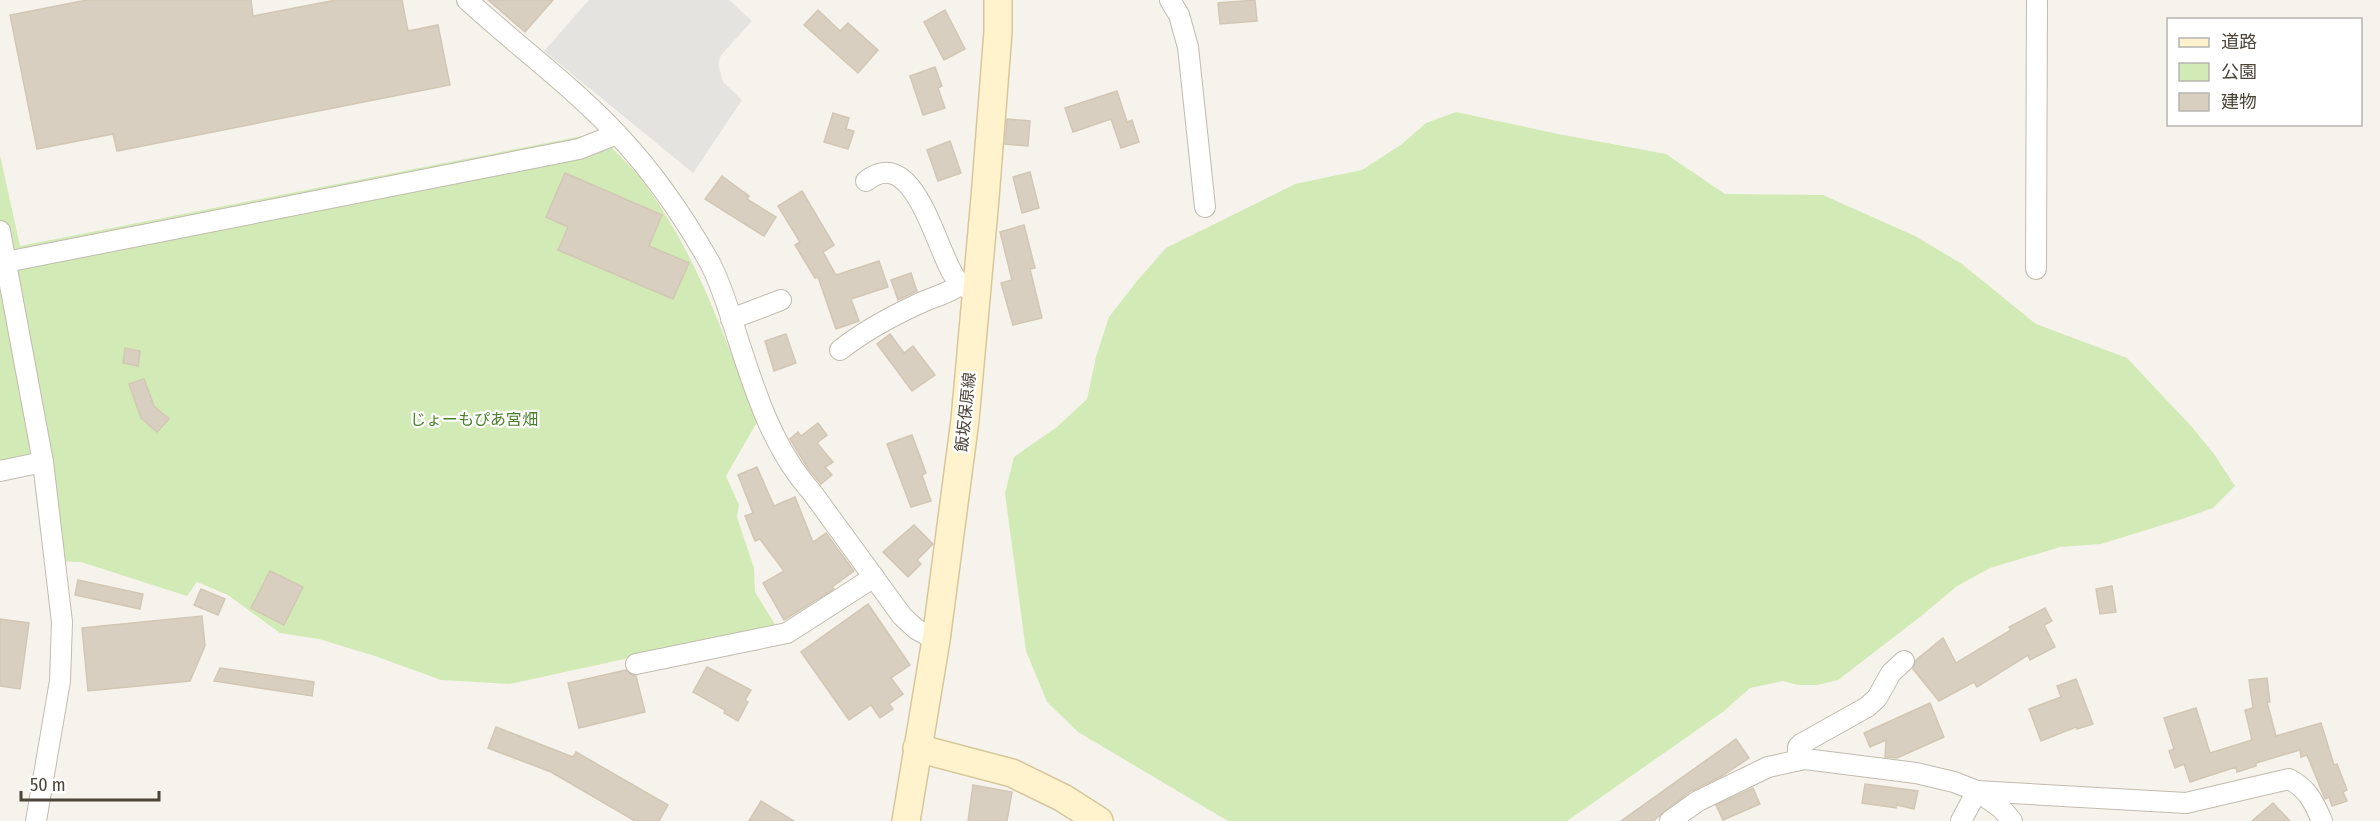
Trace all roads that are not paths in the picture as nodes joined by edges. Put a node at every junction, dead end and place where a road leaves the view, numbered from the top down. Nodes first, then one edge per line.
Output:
1 (467, 0) edge
2 (998, 0) edge
3 (1170, 0) edge
4 (2037, 0) edge
5 (617, 134) junction
6 (866, 181) dead end
7 (1205, 207) dead end
8 (0, 231) edge
9 (6, 262) junction
10 (2036, 269) dead end
11 (969, 287) junction
12 (781, 300) dead end
13 (731, 319) junction
14 (840, 350) dead end
15 (44, 462) junction
16 (0, 471) edge
17 (874, 576) junction
18 (936, 640) junction
19 (1904, 661) dead end
20 (636, 664) dead end
21 (917, 748) junction
22 (1798, 760) junction
23 (1977, 791) junction
24 (36, 821) edge
25 (906, 821) edge
26 (1099, 821) edge
27 (1670, 821) edge
28 (1961, 821) edge
29 (2012, 821) edge
30 (2322, 821) edge

1 - 5 street
2 - 11 main road, 飯坂保原線
3 - 7 street
4 - 10 street
5 - 9 street
5 - 13 street
6 - 11 street
8 - 9 street
9 - 15 street
11 - 14 street
11 - 18 main road, 飯坂保原線
12 - 13 street
13 - 17 street
15 - 16 street
15 - 24 street
17 - 18 street
17 - 20 street
18 - 21 main road, 飯坂保原線
19 - 22 street
21 - 25 main road, 飯坂保原線
21 - 26 main road
22 - 23 street
22 - 27 street
23 - 28 street
23 - 29 street
23 - 30 street

